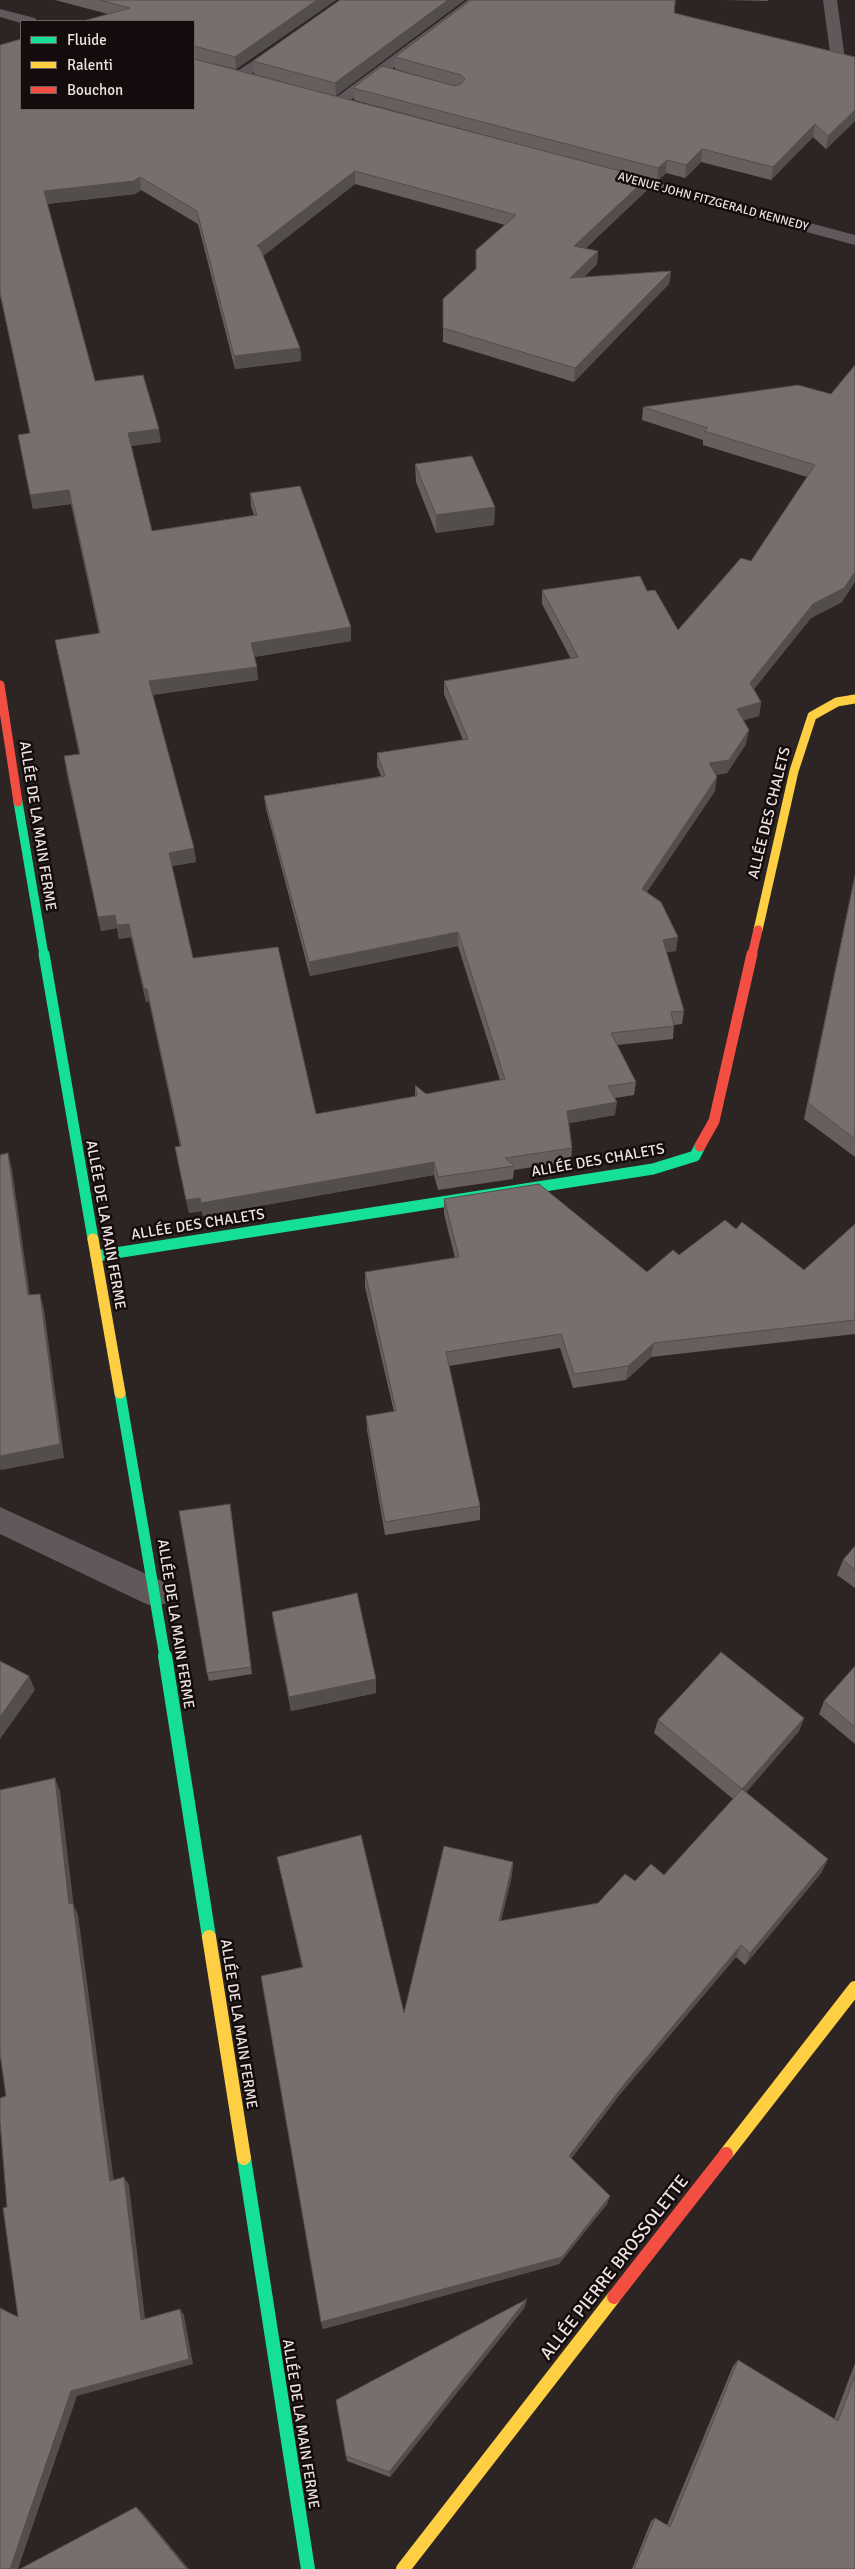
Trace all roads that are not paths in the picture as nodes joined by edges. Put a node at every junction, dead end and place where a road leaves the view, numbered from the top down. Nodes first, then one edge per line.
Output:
1 (477, 0) edge
2 (830, 0) edge
3 (0, 13) edge
4 (26, 20) edge
5 (294, 38) edge
6 (838, 60) edge
7 (221, 71) edge
8 (380, 72) junction
9 (239, 76) junction
10 (399, 77) edge
11 (258, 81) edge
12 (321, 97) edge
13 (339, 102) junction
14 (357, 107) edge
15 (596, 171) edge
16 (855, 240) edge
17 (0, 685) edge
18 (855, 699) edge
19 (96, 1256) junction
20 (0, 1520) edge
21 (155, 1593) junction
22 (855, 1988) edge
23 (308, 2569) edge
24 (403, 2569) edge

1 - 8 street
2 - 6 street
3 - 4 street
5 - 9 street
7 - 9 street
8 - 10 street
8 - 13 street
9 - 11 street
12 - 13 street
13 - 14 street
15 - 16 street, AVENUE JOHN FITZGERALD KENNEDY
17 - 19 street, ALLÉE DE LA MAIN FERME
18 - 19 street, ALLÉE DES CHALETS
19 - 21 street, ALLÉE DE LA MAIN FERME
20 - 21 street
21 - 23 street, ALLÉE DE LA MAIN FERME
22 - 24 street, ALLÉE PIERRE BROSSOLETTE

